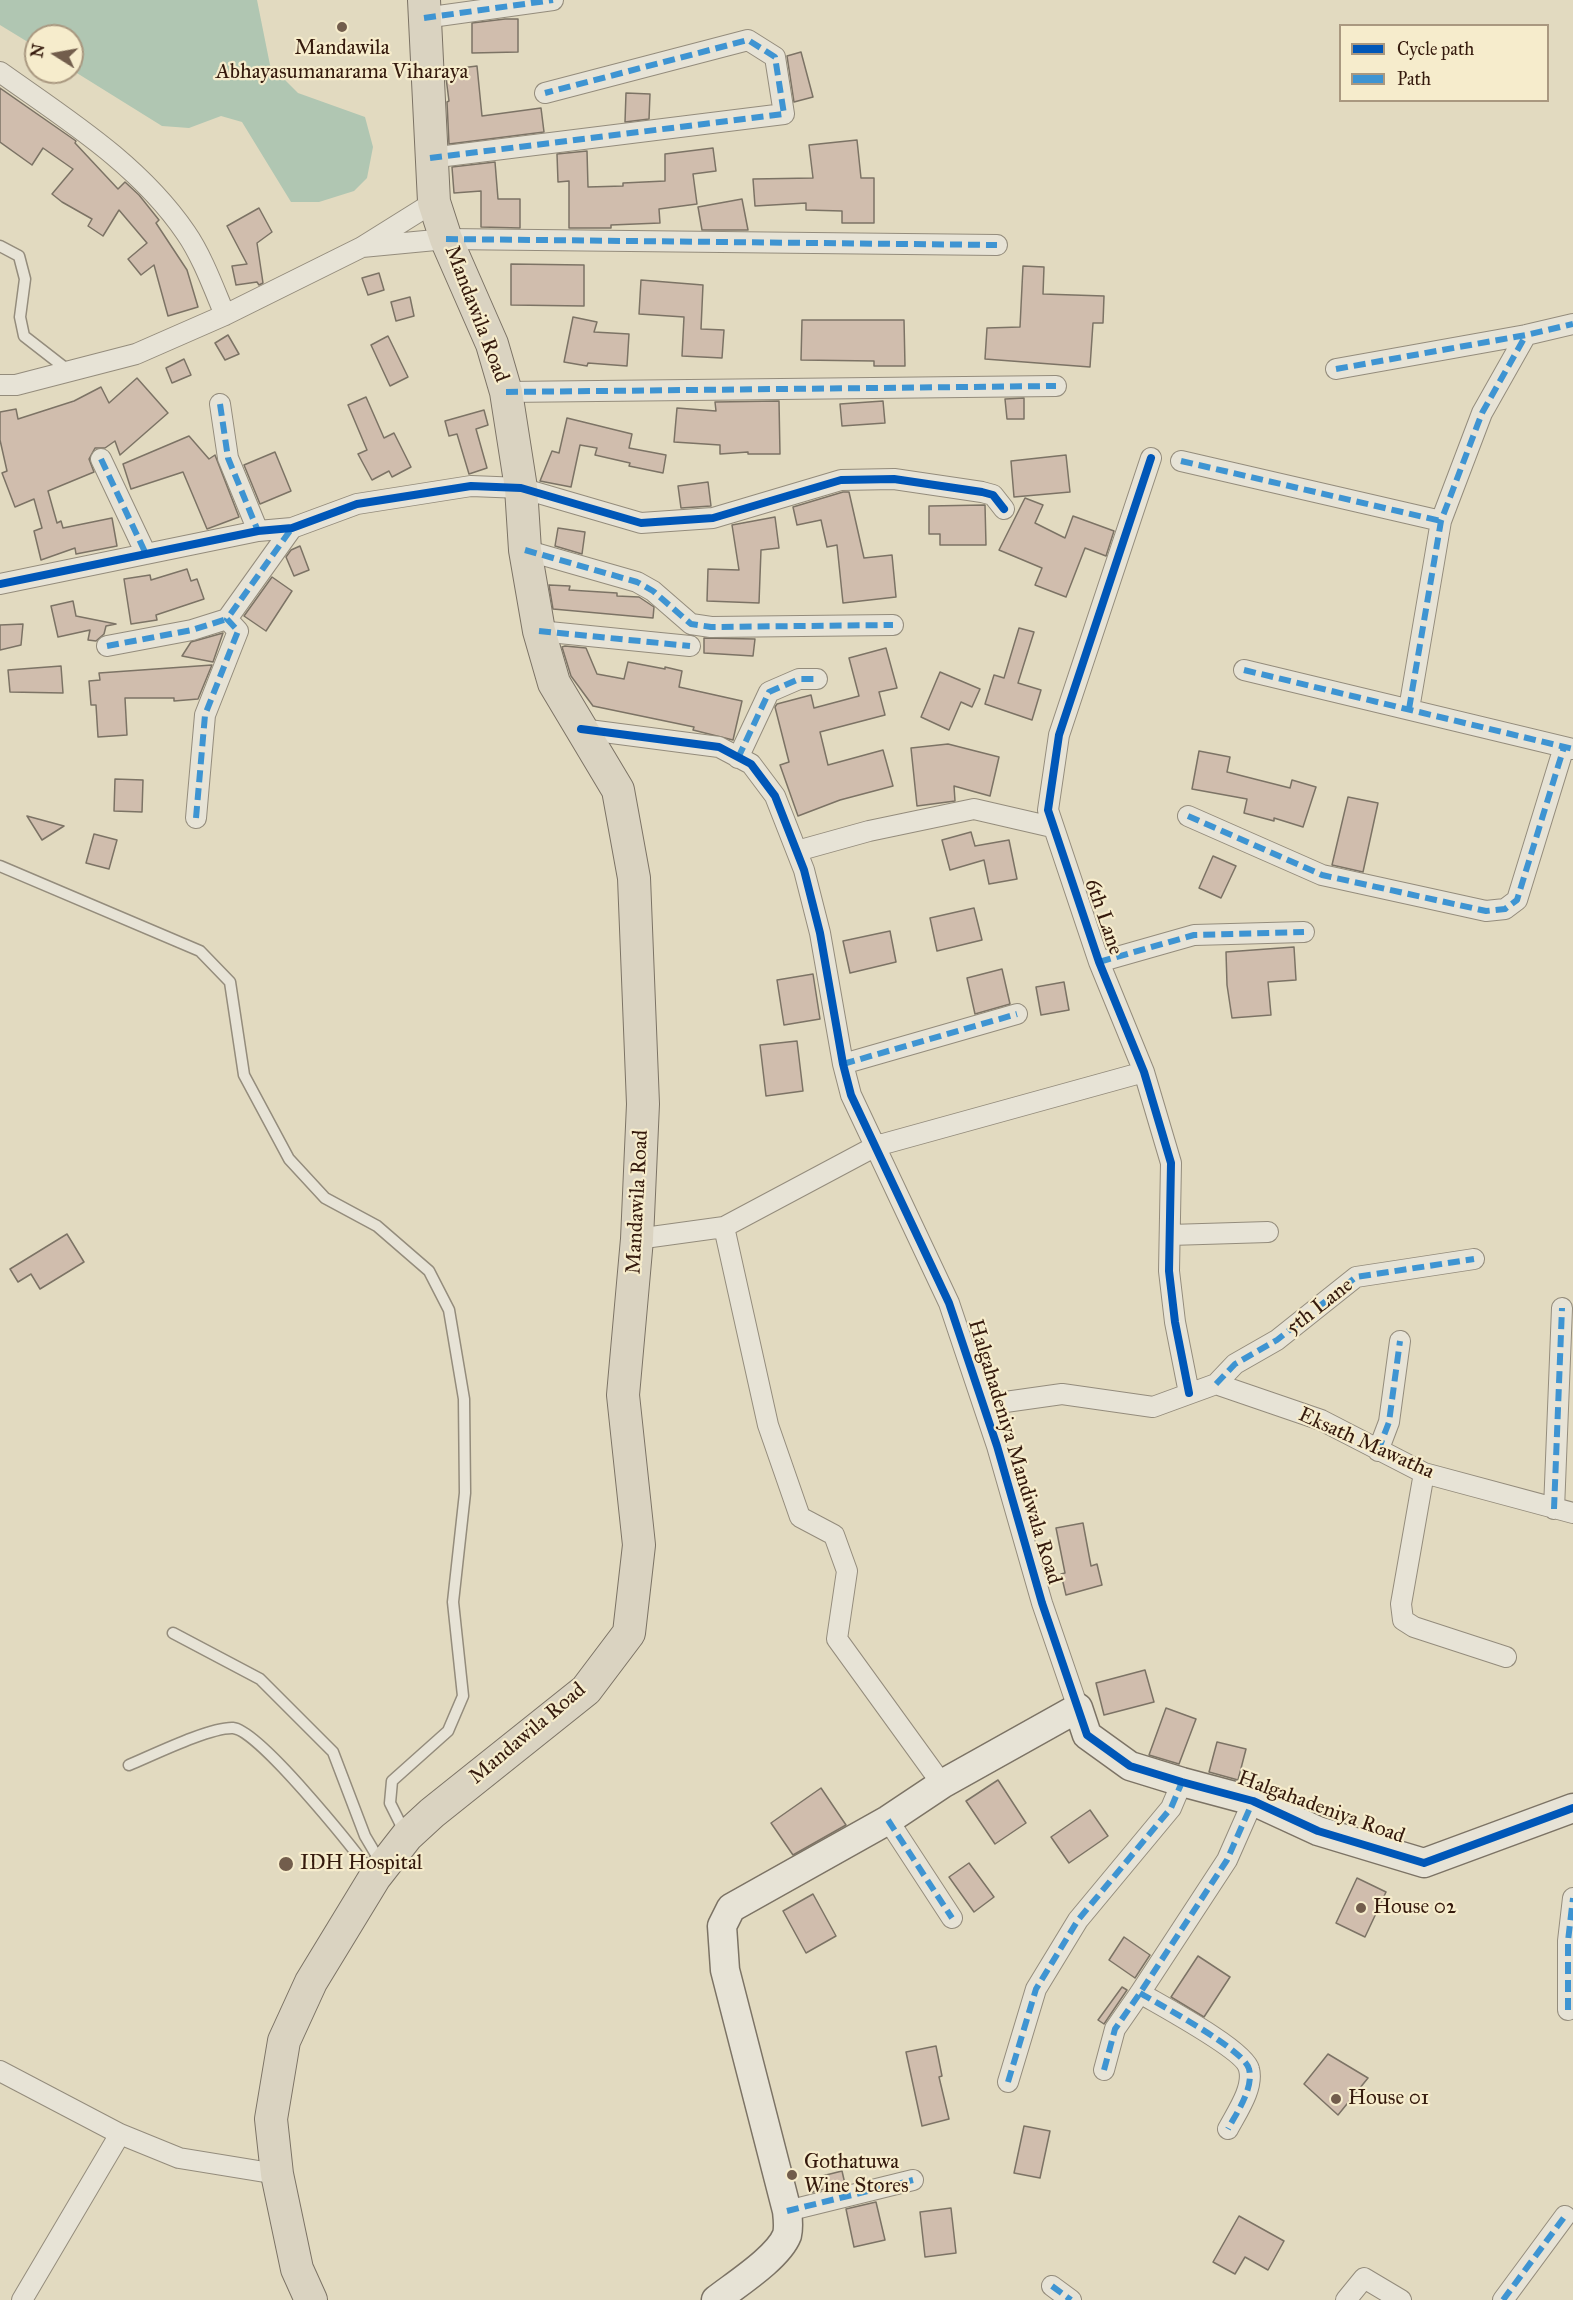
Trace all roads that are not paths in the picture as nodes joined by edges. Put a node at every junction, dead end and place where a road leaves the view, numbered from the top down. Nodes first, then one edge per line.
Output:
1 (553, 0) edge
2 (424, 9) edge
3 (0, 72) edge
4 (545, 93) dead end
5 (430, 158) junction
6 (434, 202) junction
7 (446, 239) junction
8 (997, 245) dead end
9 (0, 246) edge
10 (362, 247) junction
11 (225, 315) junction
12 (1573, 324) edge
13 (1526, 335) junction
14 (1336, 369) dead end
15 (70, 371) junction
16 (0, 385) edge
17 (1056, 386) dead end
18 (506, 392) junction
19 (220, 404) dead end
20 (1151, 458) dead end
21 (101, 459) dead end
22 (1181, 461) dead end
23 (521, 488) junction
24 (1004, 510) dead end
25 (1441, 521) junction
26 (292, 528) junction
27 (258, 531) junction
28 (525, 550) junction
29 (146, 554) junction
30 (0, 584) edge
31 (226, 619) junction
32 (893, 625) dead end
33 (539, 631) junction
34 (107, 646) dead end
35 (690, 646) dead end
36 (1244, 670) dead end
37 (817, 679) dead end
38 (1409, 709) junction
39 (581, 729) junction
40 (1569, 748) edge
41 (738, 758) junction
42 (1188, 816) dead end
43 (196, 818) dead end
44 (1052, 827) junction
45 (797, 851) junction
46 (0, 866) edge
47 (1304, 932) dead end
48 (1099, 962) junction
49 (1017, 1014) dead end
50 (843, 1064) junction
51 (1144, 1072) junction
52 (876, 1146) junction
53 (724, 1227) junction
54 (1268, 1232) dead end
55 (1170, 1235) junction
56 (637, 1239) junction
57 (1474, 1259) dead end
58 (1562, 1308) dead end
59 (1400, 1341) dead end
60 (1216, 1384) junction
61 (1189, 1393) junction
62 (984, 1405) junction
63 (1378, 1451) junction
64 (1424, 1473) junction
65 (1564, 1511) edge
66 (173, 1633) dead end
67 (1506, 1657) dead end
68 (1078, 1708) junction
69 (129, 1765) dead end
70 (1182, 1782) junction
71 (942, 1784) junction
72 (1253, 1801) junction
73 (1573, 1808) edge
74 (888, 1820) junction
75 (407, 1836) junction
76 (379, 1872) junction
77 (1573, 1898) edge
78 (952, 1918) dead end
79 (1140, 1993) junction
80 (1568, 2010) dead end
81 (1104, 2070) dead end
82 (0, 2071) edge
83 (1008, 2082) dead end
84 (1228, 2129) dead end
85 (120, 2134) junction
86 (277, 2174) junction
87 (913, 2180) dead end
88 (787, 2211) junction
89 (1565, 2216) dead end
90 (1052, 2286) dead end
91 (719, 2299) edge
92 (22, 2300) edge
93 (311, 2300) edge
94 (1071, 2300) edge
95 (1346, 2300) edge
96 (1401, 2300) edge
97 (1503, 2300) edge

1 - 2 street
2 - 5 main road, Mandawila Road
3 - 11 street
4 - 5 street
5 - 6 main road, Mandawila Road
6 - 7 main road, Mandawila Road
6 - 10 street
7 - 8 street
7 - 10 street
7 - 18 main road, Mandawila Road
9 - 15 lane
10 - 11 street
11 - 15 street
12 - 13 street
13 - 14 street
13 - 25 street
15 - 16 street
17 - 18 street
18 - 23 main road, Mandawila Road
19 - 27 street
20 - 44 street, 6th Lane
21 - 29 street
22 - 25 street
23 - 24 street
23 - 26 street
23 - 28 main road, Mandawila Road
25 - 38 street
26 - 27 street
26 - 31 street
27 - 29 street
28 - 32 street
28 - 33 main road, Mandawila Road
29 - 30 street
31 - 34 street
31 - 43 street
33 - 35 street
33 - 39 main road, Mandawila Road
36 - 38 street
37 - 41 street
38 - 40 street
39 - 41 street, Halgahadeniya Mandiwala Road
39 - 56 main road, Mandawila Road
40 - 42 street
41 - 45 street, Halgahadeniya Mandiwala Road
44 - 45 street
44 - 48 street, 6th Lane
45 - 50 street, Halgahadeniya Mandiwala Road
46 - 75 lane
47 - 48 street
48 - 51 street, 6th Lane
49 - 50 street
50 - 52 street, Halgahadeniya Mandiwala Road
51 - 52 street
51 - 55 street, 6th Lane
52 - 53 street
52 - 62 street, Halgahadeniya Mandiwala Road
53 - 56 street
53 - 71 street
54 - 55 street
55 - 61 street, 6th Lane
56 - 75 main road, Mandawila Road
57 - 60 street, 5th Lane
58 - 65 street
59 - 63 street
60 - 61 street
60 - 63 street, Eksath Mawatha
61 - 62 street
62 - 68 street, Halgahadeniya Mandiwala Road
63 - 64 street, Eksath Mawatha
64 - 65 street, Eksath Mawatha
64 - 67 street
66 - 76 lane
68 - 70 street, Halgahadeniya Road
68 - 71 street
69 - 76 lane
70 - 72 street, Halgahadeniya Road
70 - 83 street
71 - 74 street
72 - 73 street, Halgahadeniya Road
72 - 79 street
74 - 78 street
74 - 88 street
75 - 76 main road, Mandawila Road
76 - 86 main road, Mandawila Road
77 - 80 street
79 - 81 street
79 - 84 street
82 - 85 street
85 - 86 street
85 - 92 street
86 - 93 main road, Mandawila Road
87 - 88 street
88 - 91 street
89 - 97 street
90 - 94 street
95 - 96 street

